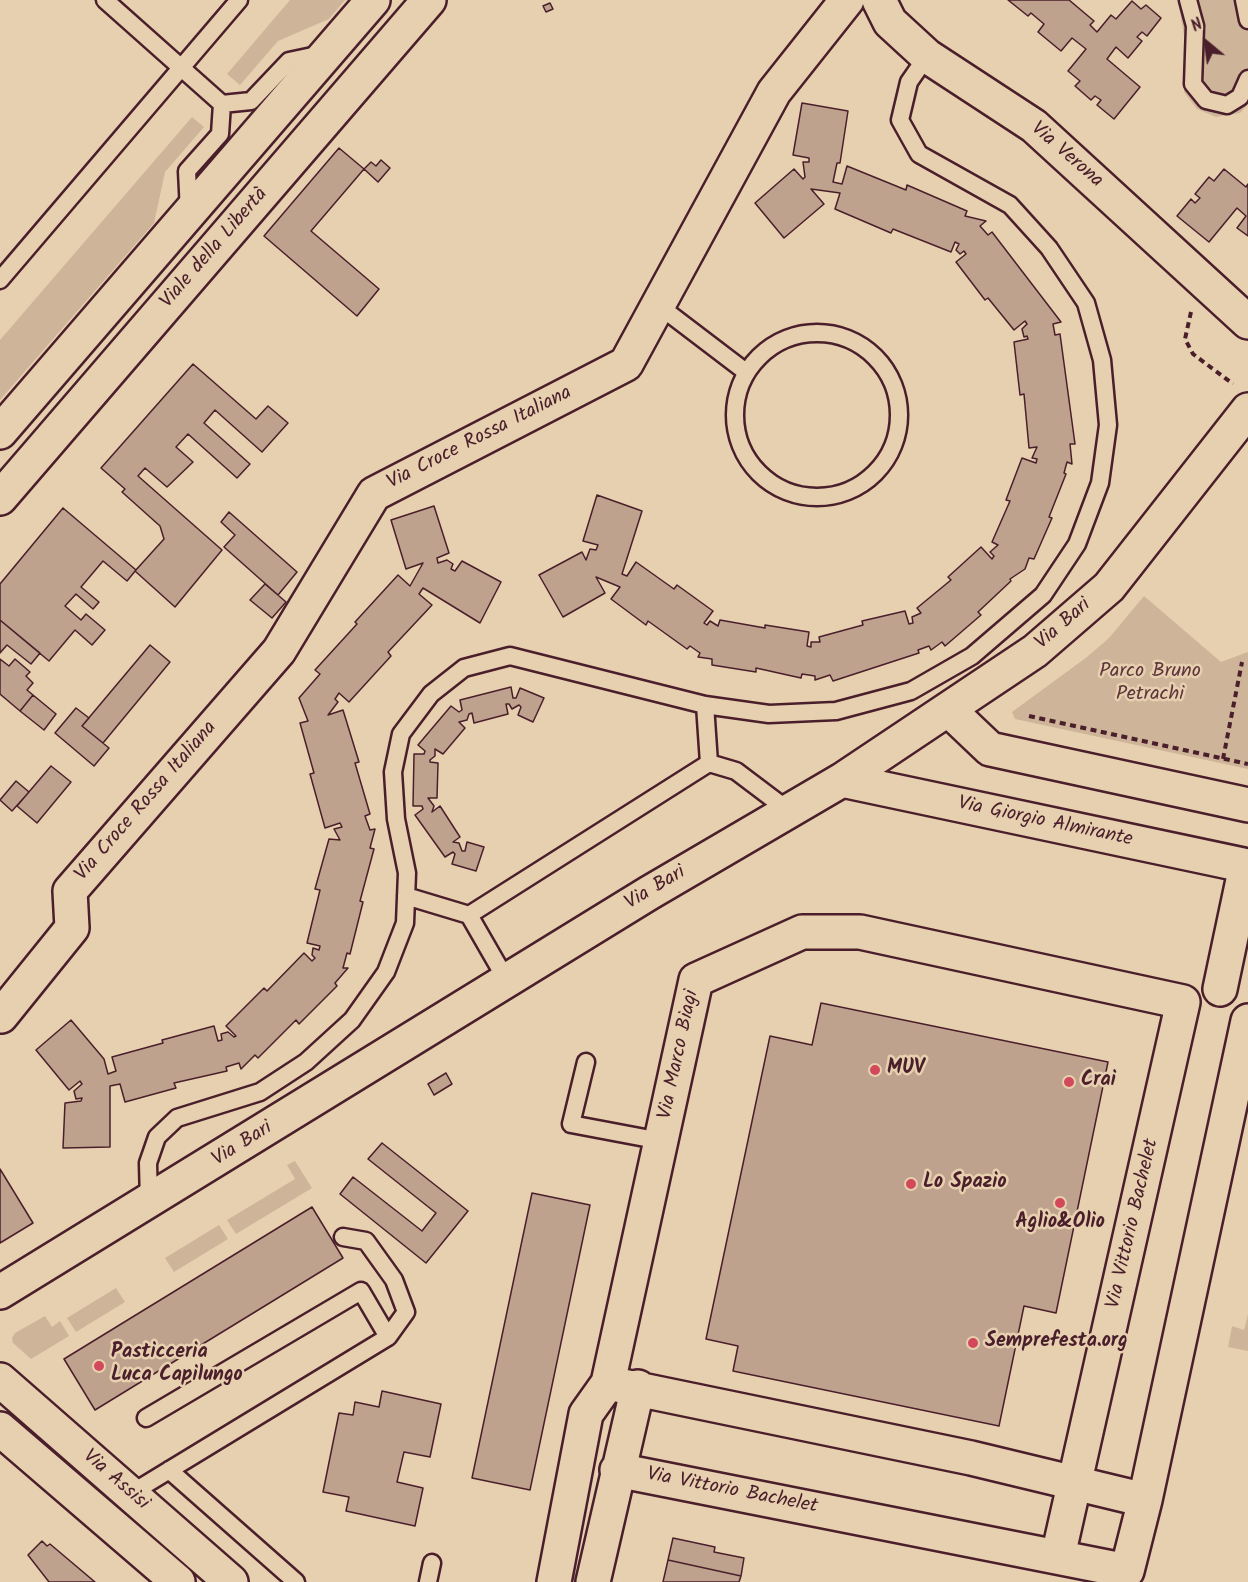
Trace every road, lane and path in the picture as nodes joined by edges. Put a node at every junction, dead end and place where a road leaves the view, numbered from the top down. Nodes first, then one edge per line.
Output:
1 (105, 0) edge
2 (239, 0) edge
3 (373, 0) edge
4 (429, 0) edge
5 (847, 0) edge
6 (879, 0) edge
7 (1188, 0) edge
8 (1244, 0) edge
9 (1248, 20) edge
10 (328, 52) junction
11 (927, 56) junction
12 (181, 68) junction
13 (1248, 79) edge
14 (222, 104) junction
15 (190, 214) junction
16 (0, 280) edge
17 (658, 304) junction
18 (1188, 306) dead end
19 (1248, 322) edge
20 (746, 372) junction
21 (1243, 399) edge
22 (0, 432) edge
23 (0, 498) edge
24 (1242, 662) dead end
25 (705, 705) junction
26 (949, 710) junction
27 (1029, 716) dead end
28 (1223, 759) junction
29 (709, 764) junction
30 (1248, 764) edge
31 (842, 780) junction
32 (1248, 805) edge
33 (789, 811) junction
34 (1247, 866) edge
35 (406, 896) junction
36 (469, 915) junction
37 (1240, 924) edge
38 (507, 981) junction
39 (1220, 989) junction
40 (1183, 1002) junction
41 (1248, 1008) edge
42 (1, 1016) edge
43 (1248, 1021) edge
44 (586, 1062) dead end
45 (661, 1142) junction
46 (149, 1203) junction
47 (343, 1237) dead end
48 (0, 1293) edge
49 (388, 1337) junction
50 (0, 1380) edge
51 (623, 1385) junction
52 (146, 1418) dead end
53 (0, 1429) edge
54 (169, 1470) junction
55 (617, 1470) junction
56 (1074, 1485) junction
57 (130, 1494) junction
58 (1145, 1500) junction
59 (1058, 1556) junction
60 (432, 1563) dead end
61 (178, 1582) edge
62 (231, 1582) edge
63 (296, 1582) edge
64 (428, 1582) edge
65 (554, 1582) edge
66 (593, 1582) edge

1 - 12 lane
2 - 12 lane
3 - 10 street
4 - 23 street, Viale della Libertà
5 - 17 street, Via Croce Rossa Italiana
6 - 11 street, Via Verona
7 - 13 lane
8 - 9 lane
10 - 14 lane
10 - 15 street
11 - 19 street, Via Verona
11 - 25 lane
12 - 14 lane
12 - 16 lane
14 - 15 lane
15 - 22 street
17 - 20 lane
17 - 42 street, Via Croce Rossa Italiana
18 - 21 path
20 - 20 lane
21 - 26 street, Via Bari
24 - 28 path
25 - 29 lane
25 - 35 lane
26 - 31 street, Via Bari
26 - 32 street
27 - 28 path
28 - 30 path
29 - 33 lane
29 - 36 lane
31 - 33 street, Via Bari
31 - 34 street, Via Giorgio Almirante
33 - 38 street, Via Bari
34 - 37 street
35 - 36 lane
35 - 46 lane
36 - 38 lane
37 - 39 street
38 - 46 street, Via Bari
39 - 40 street
39 - 41 street
40 - 45 street, Via Marco Biagi
40 - 56 street, Via Vittorio Bachelet
43 - 58 street, Via Vittorio Bachelet
44 - 45 lane
45 - 51 street, Via Marco Biagi
46 - 48 street, Via Bari
47 - 49 lane
49 - 52 lane
49 - 54 lane
50 - 57 street, Via Assisi
51 - 55 street, Via Marco Biagi
51 - 56 street
51 - 65 street, Via Marco Biagi
53 - 61 street, Via Assisi
54 - 57 lane
54 - 63 lane
55 - 59 street, Via Vittorio Bachelet
55 - 66 street, Via Marco Biagi
56 - 58 street
56 - 59 street, Via Vittorio Bachelet
57 - 62 street, Via Assisi
58 - 59 street, Via Vittorio Bachelet
60 - 64 lane

